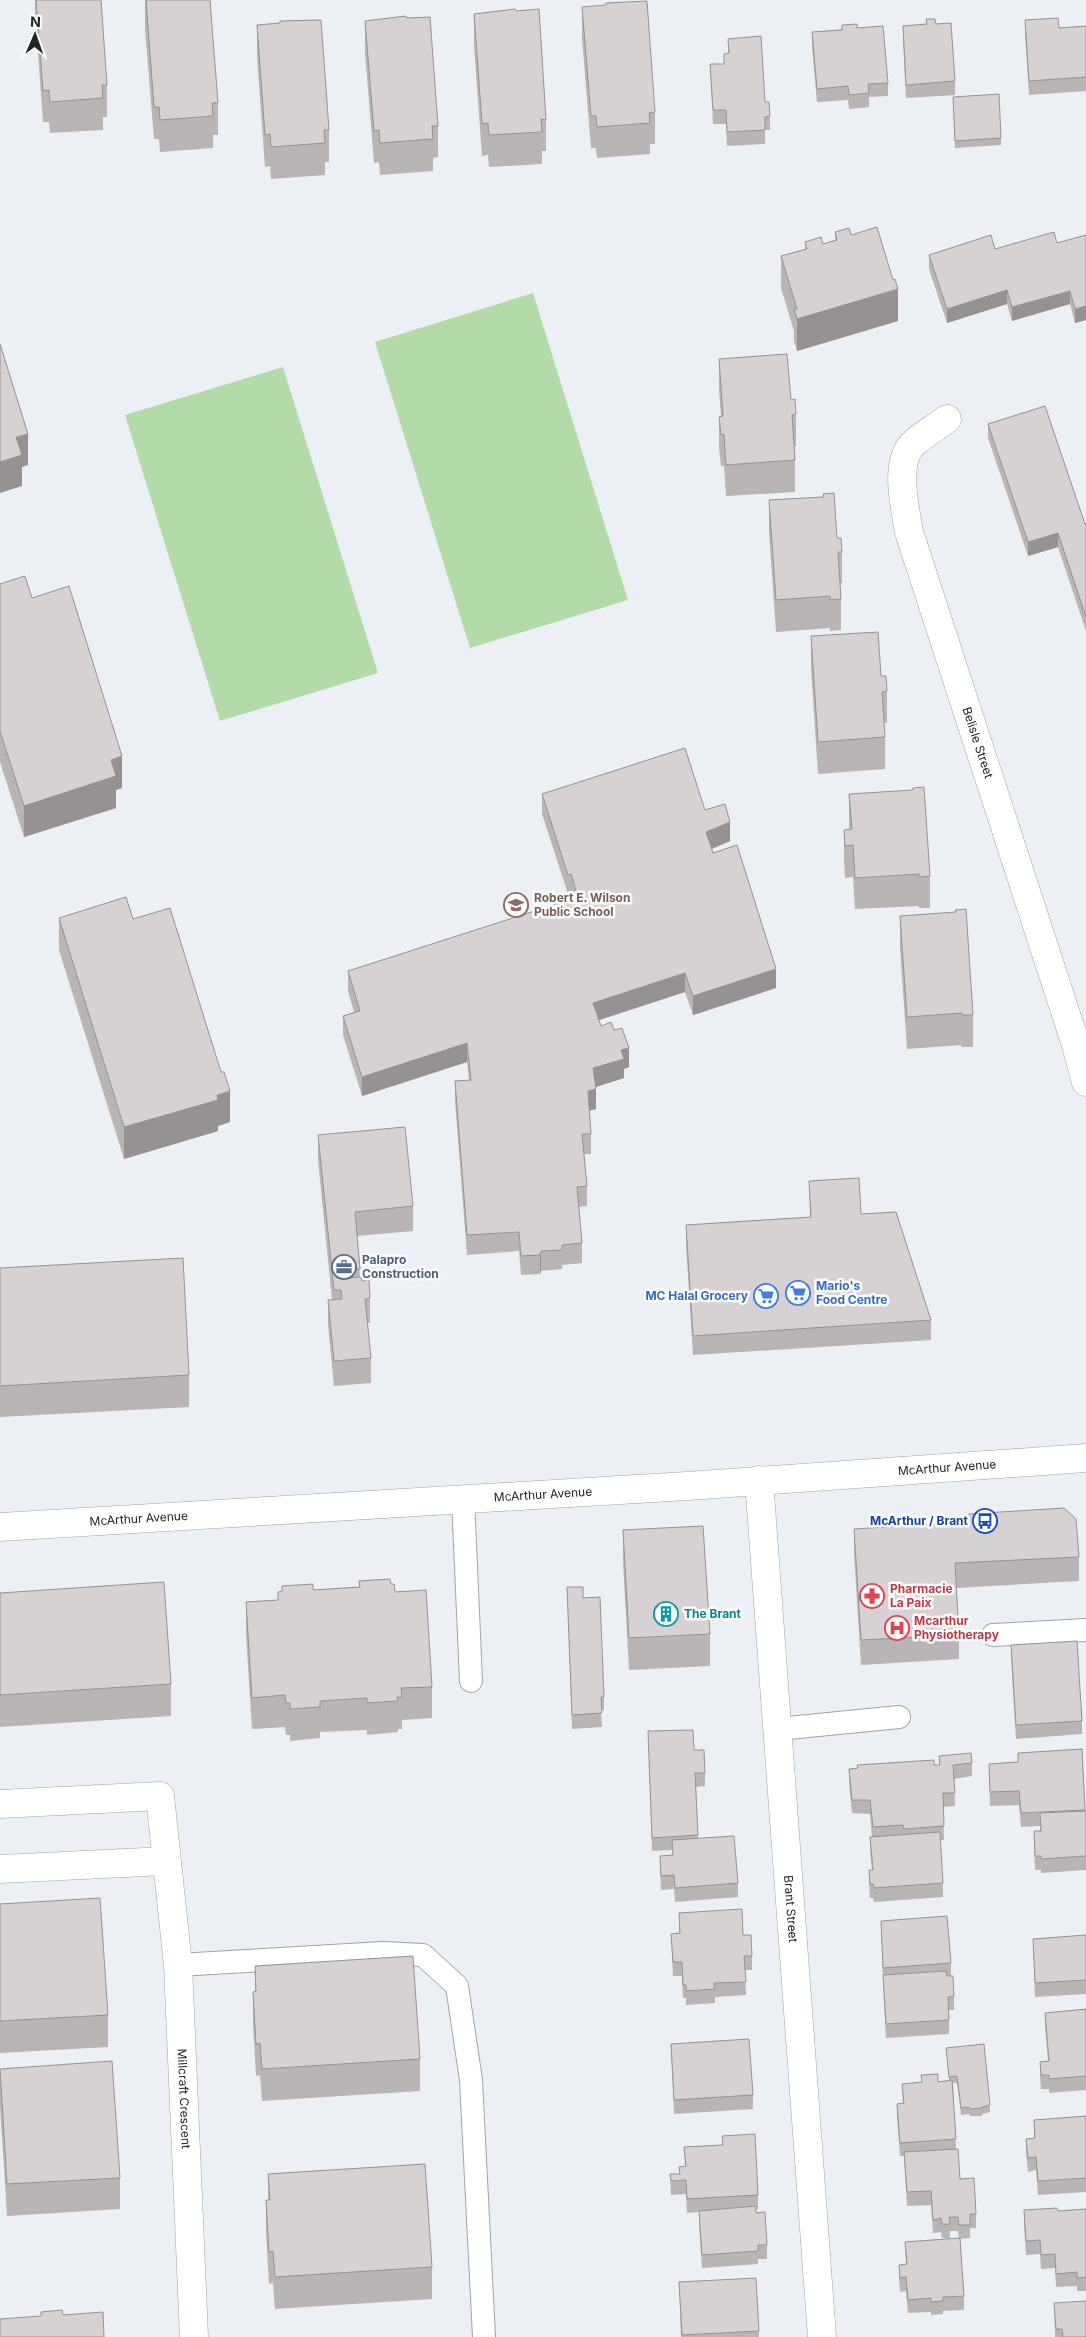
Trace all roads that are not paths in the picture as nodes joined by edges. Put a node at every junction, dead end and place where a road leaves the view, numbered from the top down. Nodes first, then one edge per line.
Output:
1 (947, 419) dead end
2 (1086, 1082) edge
3 (1086, 1458) edge
4 (759, 1480) junction
5 (463, 1499) junction
6 (0, 1527) edge
7 (1086, 1630) edge
8 (993, 1635) dead end
9 (471, 1681) dead end
10 (899, 1717) dead end
11 (778, 1729) junction
12 (0, 1804) edge
13 (166, 1861) junction
14 (0, 1869) edge
15 (178, 1965) junction
16 (194, 2337) edge
17 (484, 2337) edge
18 (822, 2337) edge

1 - 2 street, Belisle Street
3 - 4 street, McArthur Avenue
4 - 5 street, McArthur Avenue
4 - 11 street, Brant Street
5 - 6 street, McArthur Avenue
5 - 9 lane
7 - 8 lane
10 - 11 lane
11 - 18 street, Brant Street
12 - 13 street, Millcraft Crescent
13 - 14 street
13 - 15 street, Millcraft Crescent
15 - 16 street, Millcraft Crescent
15 - 17 lane

